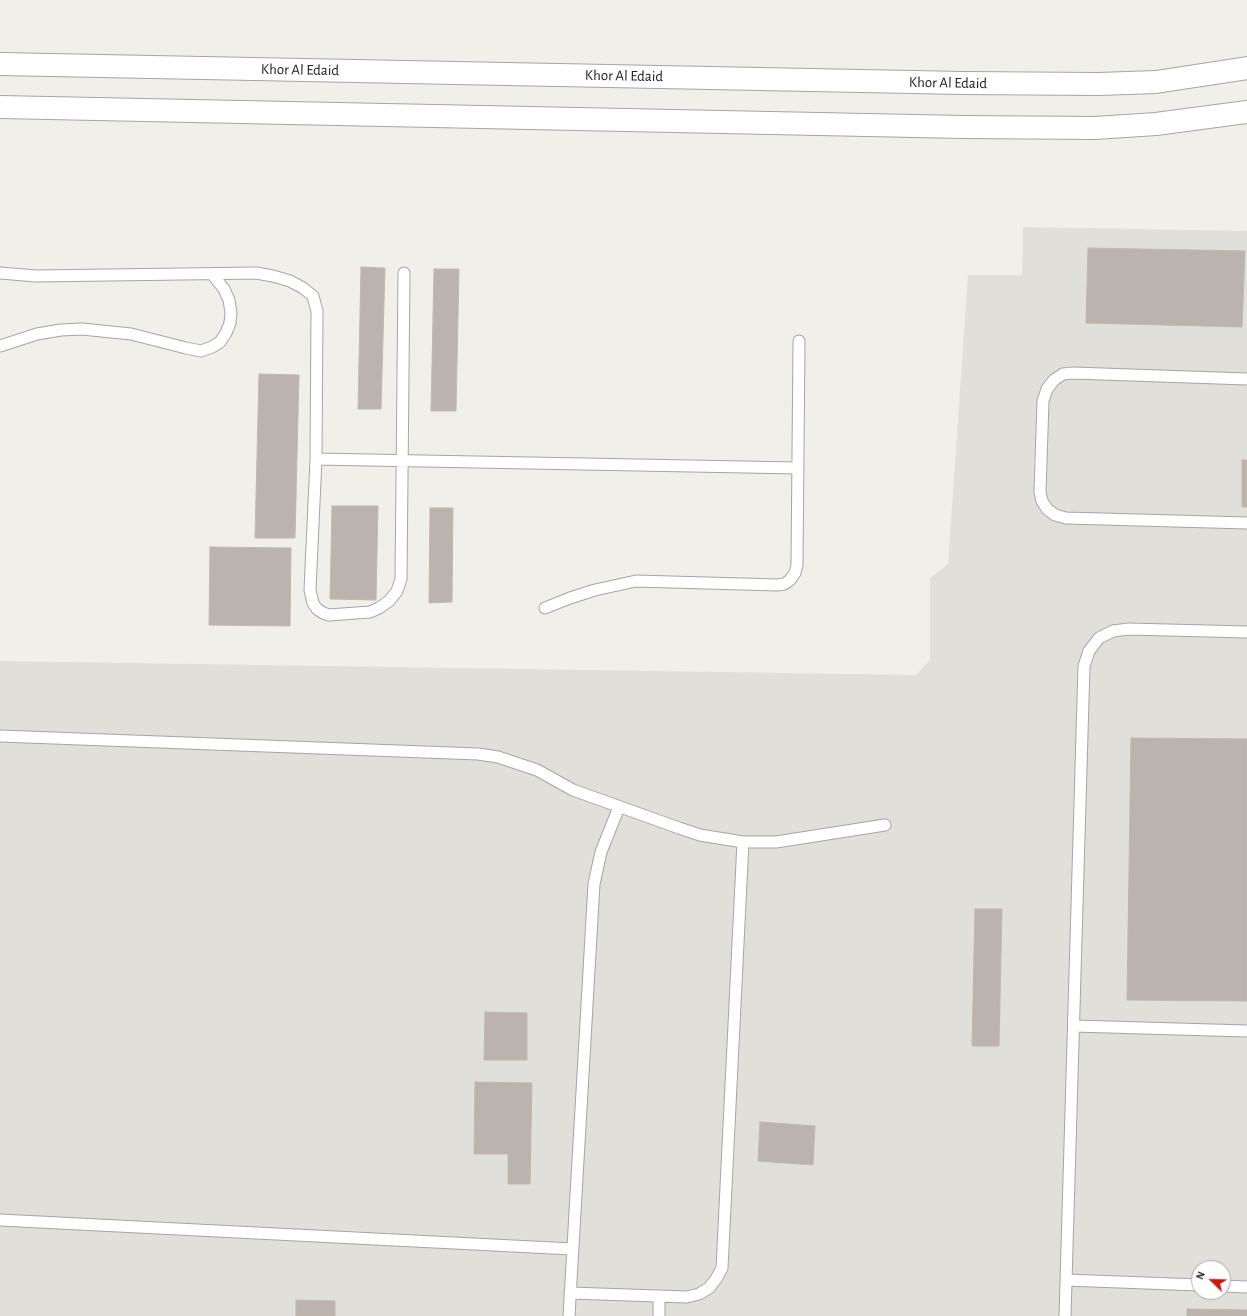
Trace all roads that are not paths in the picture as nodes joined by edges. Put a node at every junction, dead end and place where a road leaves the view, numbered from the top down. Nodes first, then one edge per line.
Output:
1 (0, 64) edge
2 (1247, 68) edge
3 (0, 107) edge
4 (1247, 112) edge
5 (0, 273) edge
6 (404, 273) dead end
7 (212, 274) junction
8 (799, 341) dead end
9 (0, 346) edge
10 (1247, 379) edge
11 (316, 460) junction
12 (402, 461) junction
13 (798, 468) junction
14 (1247, 523) edge
15 (545, 608) dead end
16 (1247, 632) edge
17 (0, 736) edge
18 (619, 807) junction
19 (885, 825) dead end
20 (743, 842) junction
21 (1074, 1026) junction
22 (1247, 1031) edge
23 (0, 1220) edge
24 (572, 1249) junction
25 (1066, 1280) junction
26 (1191, 1285) edge
27 (1231, 1286) edge
28 (1247, 1287) edge
29 (570, 1293) junction
30 (660, 1296) junction
31 (569, 1316) edge
32 (659, 1316) edge
33 (1065, 1316) edge

1 - 2 street, Khor Al Edaid
3 - 4 street
5 - 7 lane
6 - 12 lane
7 - 9 lane
7 - 11 lane
8 - 13 lane
10 - 14 lane
11 - 12 lane
11 - 12 lane
12 - 13 lane
13 - 15 lane
16 - 21 lane
17 - 18 lane
18 - 20 lane
18 - 24 lane
19 - 20 lane
20 - 30 lane
21 - 22 lane
21 - 25 lane
23 - 24 lane
24 - 29 lane
25 - 26 lane
25 - 33 lane
27 - 28 lane
29 - 30 lane
29 - 31 lane
30 - 32 lane

